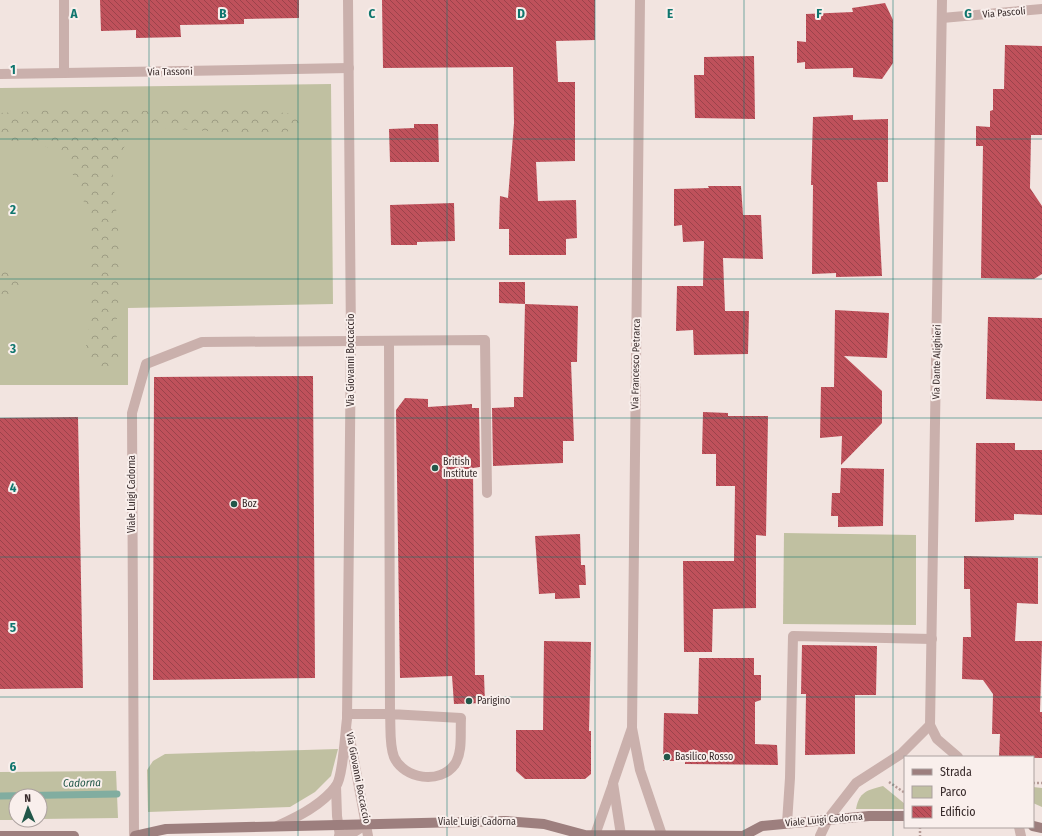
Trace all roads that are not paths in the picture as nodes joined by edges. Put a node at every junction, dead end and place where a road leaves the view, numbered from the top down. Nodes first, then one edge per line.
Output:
1 (64, 0) edge
2 (348, 0) edge
3 (640, 0) edge
4 (942, 0) edge
5 (1042, 9) edge
6 (942, 18) junction
7 (349, 68) junction
8 (64, 73) junction
9 (0, 74) edge
10 (351, 341) junction
11 (389, 341) junction
12 (487, 493) dead end
13 (932, 639) junction
14 (390, 714) junction
15 (347, 717) junction
16 (930, 725) junction
17 (632, 728) junction
18 (957, 756) edge
19 (613, 782) junction
20 (336, 786) junction
21 (904, 816) edge
22 (828, 819) junction
23 (787, 823) junction
24 (339, 824) junction
25 (367, 824) junction
26 (277, 826) junction
27 (354, 832) junction
28 (587, 835) edge
29 (621, 835) edge
30 (662, 835) junction
31 (747, 835) edge
32 (0, 836) edge
33 (74, 836) edge
34 (134, 836) edge
35 (340, 836) edge
36 (364, 836) edge
37 (368, 836) edge
38 (820, 836) edge

1 - 8 street
2 - 7 street, Via Giovanni Boccaccio
3 - 17 street, Via Francesco Petrarca
4 - 6 street, Via Dante Alighieri
5 - 6 street, Via Pascoli
6 - 13 street, Via Dante Alighieri
7 - 8 street, Via Tassoni
7 - 10 street, Via Giovanni Boccaccio
8 - 9 street, Via Tassoni
10 - 11 street
10 - 15 street, Via Giovanni Boccaccio
10 - 34 street, Viale Luigi Cadorna
11 - 12 street
11 - 14 street
13 - 16 street, Via Dante Alighieri
13 - 23 street
14 - 14 street
14 - 15 street
15 - 20 street, Via Giovanni Boccaccio
15 - 25 street, Via Giovanni Boccaccio
16 - 18 street
16 - 22 street
17 - 19 street, Via Francesco Petrarca
17 - 30 street, Via Francesco Petrarca
19 - 28 street, Via Francesco Petrarca
19 - 29 street, Via Francesco Petrarca
20 - 24 street, Via Giovanni Boccaccio
20 - 26 street
21 - 22 main road, Viale Luigi Cadorna
22 - 23 main road, Viale Luigi Cadorna
22 - 38 street
23 - 31 main road, Viale Luigi Cadorna
24 - 25 main road, Viale Luigi Cadorna
24 - 26 main road, Viale Luigi Cadorna
24 - 27 street, Viale Luigi Cadorna
24 - 35 street, Via Giovanni Boccaccio
25 - 27 street
25 - 28 main road, Viale Luigi Cadorna
25 - 37 street, Via Giovanni Boccaccio
26 - 34 main road, Viale Luigi Cadorna
27 - 35 street
27 - 36 street, Viale Luigi Cadorna
28 - 29 main road, Viale Luigi Cadorna
29 - 30 main road, Viale Luigi Cadorna
30 - 31 main road, Viale Luigi Cadorna
32 - 33 main road

